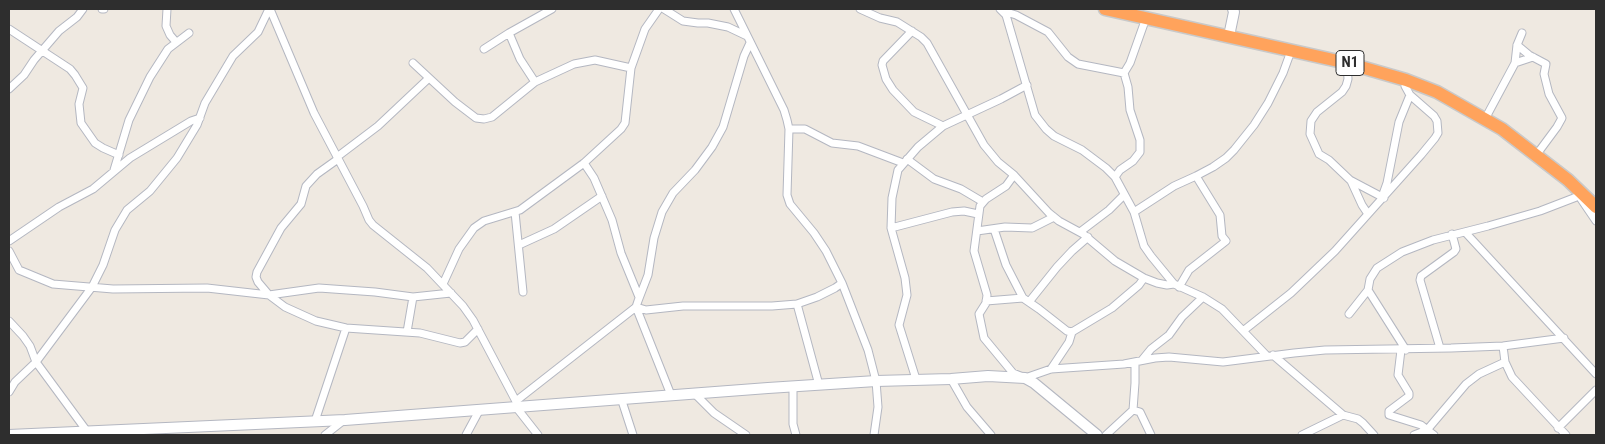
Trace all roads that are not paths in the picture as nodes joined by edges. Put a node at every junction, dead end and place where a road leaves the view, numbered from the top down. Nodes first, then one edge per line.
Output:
1 (82, 9) edge
2 (167, 9) edge
3 (270, 9) edge
4 (552, 9) edge
5 (659, 9) edge
6 (664, 9) edge
7 (734, 9) edge
8 (860, 9) edge
9 (1106, 9) edge
10 (1233, 9) edge
11 (1002, 10) edge
12 (675, 11) edge
13 (1128, 11) edge
14 (1146, 18) junction
15 (739, 19) junction
16 (728, 27) junction
17 (9, 29) edge
18 (912, 30) junction
19 (189, 33) dead end
20 (508, 33) junction
21 (1522, 33) dead end
22 (1229, 36) junction
23 (748, 40) junction
24 (176, 42) junction
25 (1517, 45) junction
26 (484, 49) dead end
27 (1291, 51) junction
28 (42, 52) junction
29 (1533, 57) junction
30 (1347, 62) junction
31 (413, 63) dead end
32 (1515, 63) junction
33 (631, 68) junction
34 (1124, 73) junction
35 (429, 78) junction
36 (1406, 80) junction
37 (535, 82) junction
38 (1026, 85) junction
39 (9, 89) edge
40 (1410, 95) junction
41 (967, 114) junction
42 (200, 118) junction
43 (1485, 119) junction
44 (943, 126) junction
45 (789, 129) junction
46 (1536, 154) junction
47 (119, 155) junction
48 (338, 158) junction
49 (905, 161) junction
50 (584, 163) junction
51 (114, 171) junction
52 (1014, 174) junction
53 (1196, 176) junction
54 (1115, 177) junction
55 (1350, 180) junction
56 (1568, 180) junction
57 (1124, 195) junction
58 (602, 196) junction
59 (1579, 196) junction
60 (1383, 197) junction
61 (983, 202) junction
62 (1596, 207) edge
63 (515, 212) junction
64 (1134, 212) junction
65 (978, 214) junction
66 (1368, 214) junction
67 (1054, 217) junction
68 (1596, 221) edge
69 (891, 228) junction
70 (994, 228) junction
71 (977, 231) junction
72 (1080, 232) junction
73 (1466, 232) junction
74 (1452, 234) junction
75 (1088, 237) junction
76 (9, 241) edge
77 (519, 245) junction
78 (9, 251) edge
79 (1144, 278) junction
80 (842, 283) junction
81 (443, 284) junction
82 (1176, 285) junction
83 (92, 287) junction
84 (1368, 290) junction
85 (523, 292) dead end
86 (451, 293) junction
87 (269, 295) junction
88 (413, 297) junction
89 (639, 297) junction
90 (1203, 297) junction
91 (1026, 300) junction
92 (986, 301) junction
93 (798, 304) junction
94 (636, 307) junction
95 (1349, 314) dead end
96 (9, 320) edge
97 (346, 328) junction
98 (478, 329) junction
99 (1243, 331) junction
100 (407, 332) junction
101 (1072, 332) junction
102 (1564, 338) junction
103 (1502, 346) junction
104 (1440, 348) junction
105 (1403, 350) junction
106 (1270, 355) junction
107 (1139, 361) junction
108 (36, 362) junction
109 (1505, 362) junction
110 (1051, 369) junction
111 (1596, 374) edge
112 (1025, 378) junction
113 (916, 379) junction
114 (951, 379) junction
115 (876, 381) junction
116 (819, 385) junction
117 (793, 386) junction
118 (1596, 390) edge
119 (9, 392) edge
120 (694, 393) junction
121 (671, 394) junction
122 (621, 398) junction
123 (517, 405) junction
124 (480, 409) junction
125 (1132, 410) junction
126 (1343, 415) junction
127 (345, 420) junction
128 (315, 421) junction
129 (1558, 428) junction
130 (1427, 430) junction
131 (88, 433) edge
132 (9, 435) edge
133 (325, 435) edge
134 (466, 435) edge
135 (538, 435) edge
136 (633, 435) edge
137 (746, 435) edge
138 (796, 435) edge
139 (874, 435) edge
140 (991, 435) edge
141 (1096, 435) edge
142 (1106, 435) edge
143 (1151, 435) edge
144 (1302, 435) edge
145 (1374, 435) edge
146 (1414, 435) edge
147 (1434, 435) edge
148 (1566, 435) edge

1 - 28 street
2 - 24 street
3 - 42 street
3 - 48 street
4 - 20 street
5 - 33 street
6 - 12 street
7 - 15 street
8 - 18 street
9 - 13 highway, N1
10 - 22 street
11 - 34 street
11 - 38 street
12 - 16 street
13 - 14 highway, N1
14 - 22 highway, N1
14 - 34 street
15 - 16 street
15 - 23 street
16 - 23 street
17 - 28 street
18 - 41 street
18 - 44 street
19 - 24 street
20 - 26 street
20 - 37 street
21 - 25 street
22 - 27 highway, N1
23 - 45 street
23 - 89 street
24 - 47 street
25 - 29 street
25 - 32 street
27 - 30 highway, N1
27 - 53 street
28 - 39 street
28 - 47 street
29 - 32 street
29 - 46 street
30 - 36 highway, N1
30 - 55 street
31 - 35 street
32 - 43 street
33 - 37 street
33 - 50 street
34 - 54 street
35 - 37 street
35 - 48 street
36 - 40 street
36 - 43 highway, N1
38 - 41 street
38 - 54 street
40 - 60 street
40 - 60 street
41 - 44 street
41 - 52 street
42 - 51 street
42 - 83 street
43 - 46 highway, N1
44 - 49 street
45 - 49 street
45 - 80 street
46 - 56 highway, N1
47 - 51 street
48 - 81 street
48 - 87 street
49 - 61 street
49 - 69 street
50 - 58 street
50 - 63 street
51 - 76 street
52 - 61 street
52 - 67 street
53 - 64 street
53 - 82 street
54 - 57 street
55 - 60 street
55 - 66 street
56 - 59 street
56 - 62 highway, N1
57 - 64 street
57 - 72 street
58 - 77 street
58 - 89 street
59 - 68 street
59 - 73 street
60 - 66 street
61 - 65 street
63 - 77 street
63 - 81 street
64 - 82 street
65 - 69 street
65 - 71 street
66 - 99 street
67 - 70 street
67 - 72 street
69 - 113 street
70 - 71 street
70 - 91 street
71 - 92 street
72 - 75 street
73 - 74 street
73 - 102 street
74 - 84 street
74 - 104 street
75 - 79 street
75 - 91 street
77 - 85 street
78 - 83 street
79 - 82 street
79 - 101 street
80 - 93 street
80 - 115 street
81 - 86 street
82 - 90 street
83 - 87 street
83 - 108 street
84 - 95 street
84 - 105 street
86 - 88 street
86 - 98 street
87 - 88 street
87 - 97 street
88 - 100 street
89 - 94 street
90 - 99 street
90 - 107 street
91 - 92 street
91 - 101 street
92 - 112 street
93 - 94 street
93 - 116 street
94 - 121 street
94 - 123 street
96 - 108 street
97 - 100 street
97 - 128 street
98 - 100 street
98 - 123 street
99 - 106 street
101 - 110 street
102 - 103 street
102 - 111 street
103 - 104 street
103 - 109 street
104 - 105 street
105 - 106 street
105 - 130 street
106 - 107 street
106 - 126 street
107 - 110 street
107 - 125 street
108 - 119 street
108 - 131 street
109 - 129 street
109 - 130 street
110 - 112 street
112 - 114 street
112 - 141 street
113 - 114 street
113 - 115 street
114 - 140 street
115 - 116 street
115 - 139 street
116 - 117 street
117 - 120 street
117 - 138 street
118 - 129 street
120 - 121 street
120 - 137 street
121 - 122 street
122 - 123 street
122 - 136 street
123 - 124 street
123 - 135 street
124 - 127 street
124 - 134 street
125 - 142 street
125 - 143 street
126 - 144 street
126 - 145 street
127 - 128 street
127 - 133 street
128 - 131 street
129 - 148 street
130 - 146 street
130 - 147 street
131 - 132 street

